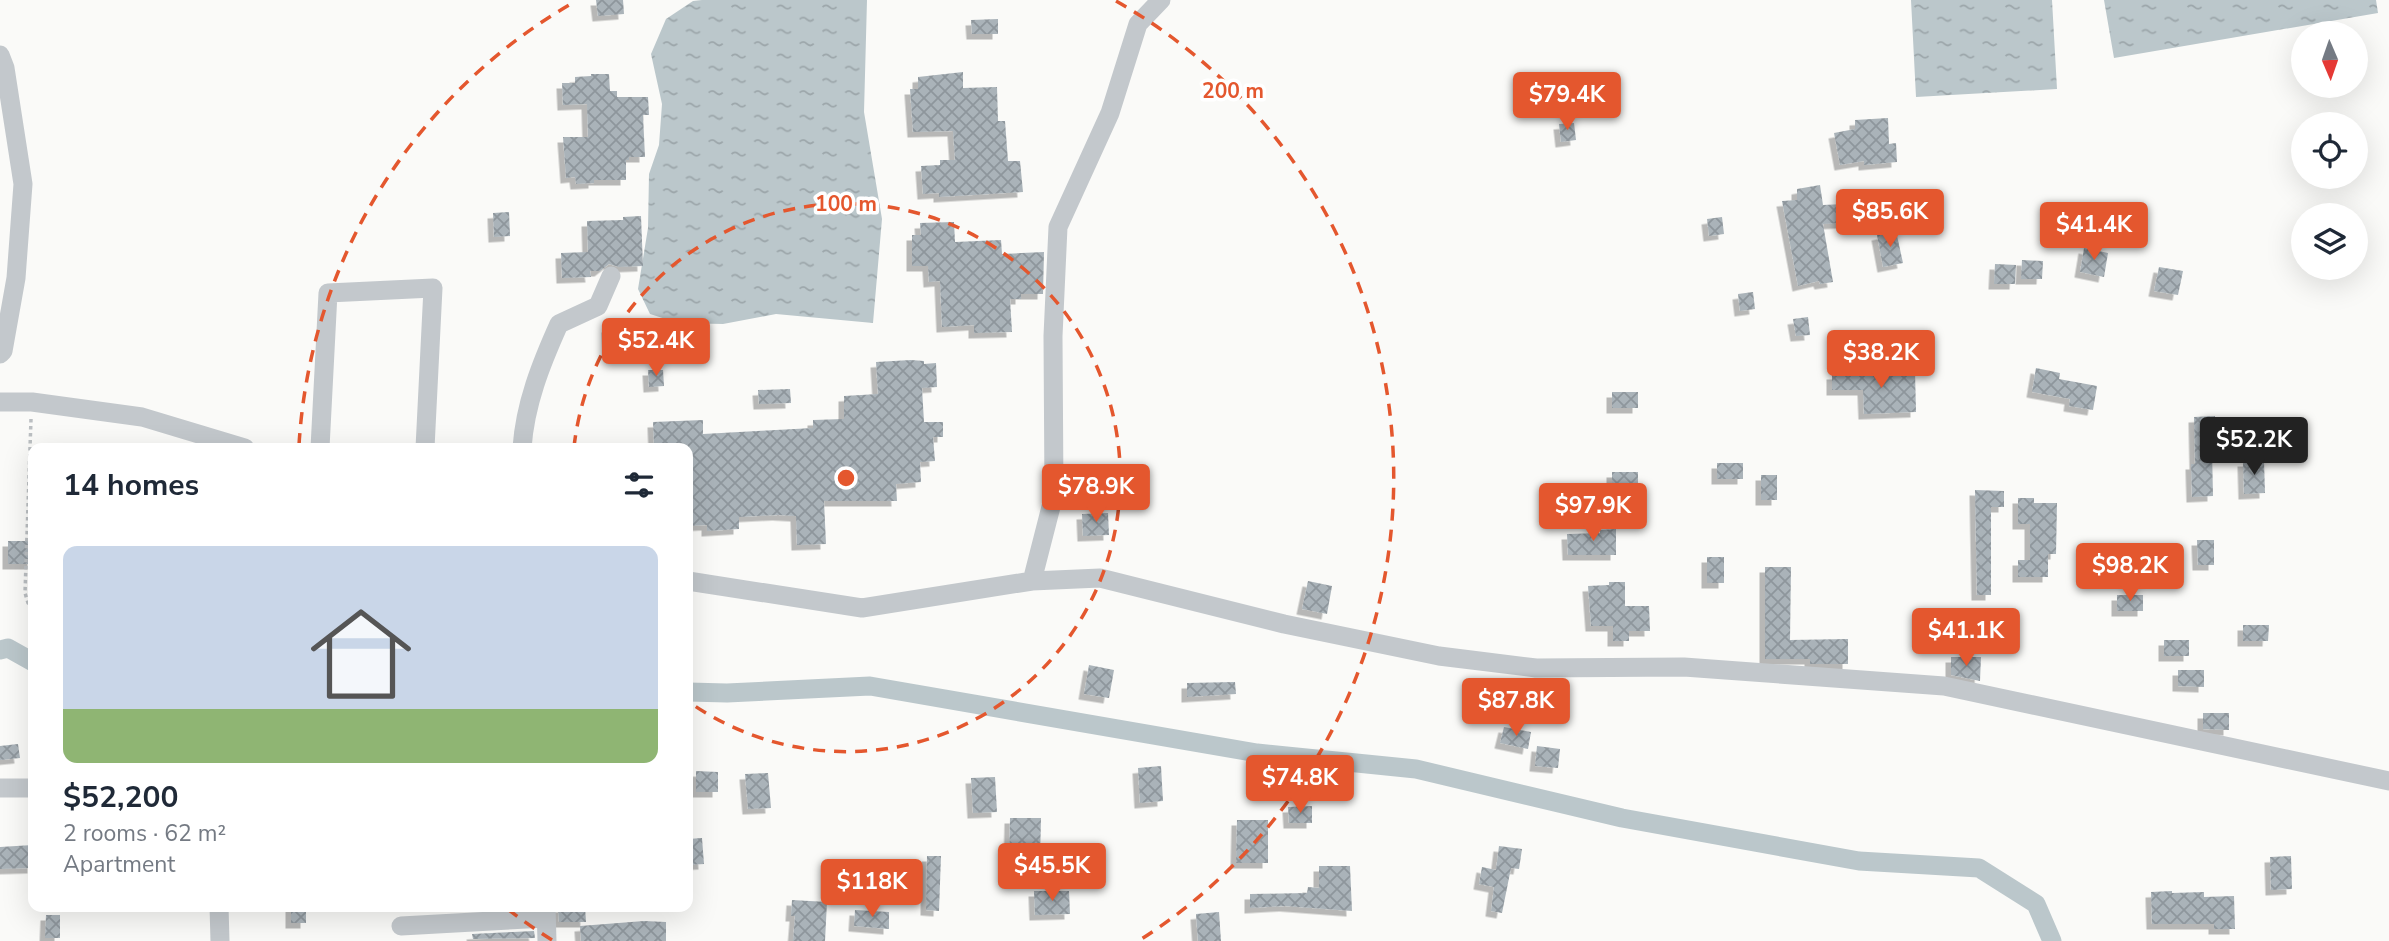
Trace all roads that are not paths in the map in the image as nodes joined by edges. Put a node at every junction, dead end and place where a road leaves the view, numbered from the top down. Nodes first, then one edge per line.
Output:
1 (1161, 0) edge
2 (0, 55) edge
3 (611, 276) dead end
4 (0, 354) edge
5 (0, 402) edge
6 (228, 443) edge
7 (320, 443) edge
8 (425, 443) edge
9 (522, 443) edge
10 (1032, 581) junction
11 (693, 582) edge
12 (2389, 780) edge
13 (0, 788) edge
14 (28, 789) edge
15 (219, 912) edge
16 (546, 912) edge
17 (401, 926) dead end
18 (220, 941) edge
19 (547, 941) edge

1 - 10 street
2 - 4 street
3 - 9 street
5 - 6 street
7 - 8 street
10 - 11 street
10 - 12 street
13 - 14 street
15 - 18 street
16 - 17 street
16 - 19 street

